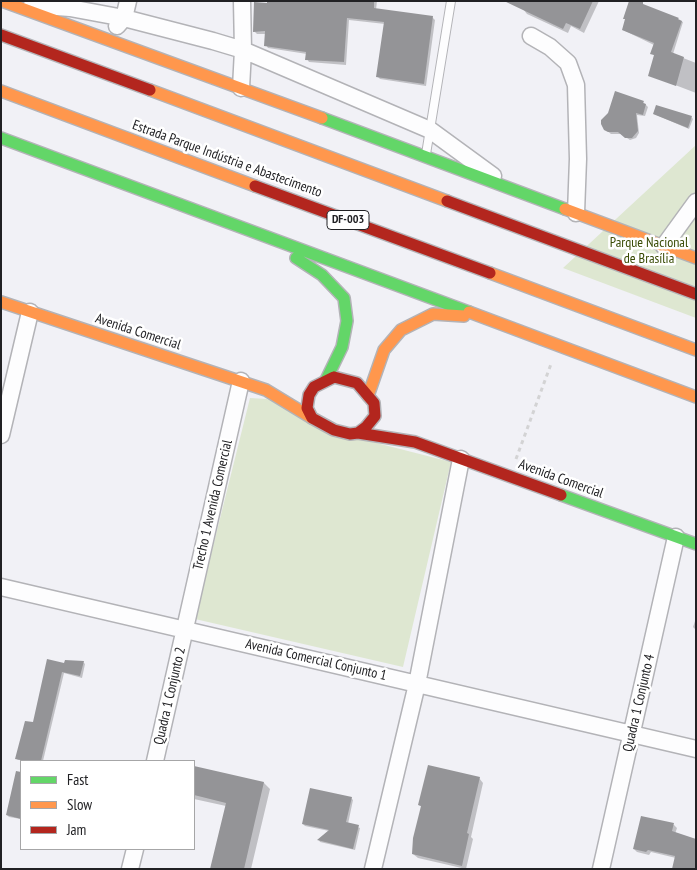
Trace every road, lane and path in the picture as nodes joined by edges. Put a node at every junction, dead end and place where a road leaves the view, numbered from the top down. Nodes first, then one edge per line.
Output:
1 (128, 1) edge
2 (242, 1) edge
3 (451, 1) edge
4 (4, 2) edge
5 (70, 4) edge
6 (124, 18) junction
7 (68, 26) junction
8 (1, 35) edge
9 (531, 36) dead end
10 (106, 39) junction
11 (243, 50) junction
12 (241, 88) junction
13 (1, 90) edge
14 (430, 130) junction
15 (1, 138) edge
16 (425, 156) junction
17 (511, 189) junction
18 (696, 202) edge
19 (576, 213) junction
20 (262, 235) junction
21 (664, 246) junction
22 (696, 258) edge
23 (696, 294) edge
24 (2, 301) edge
25 (30, 312) junction
26 (480, 316) junction
27 (558, 346) junction
28 (696, 350) edge
29 (326, 380) junction
30 (242, 381) junction
31 (314, 387) junction
32 (266, 390) junction
33 (696, 397) edge
34 (371, 399) junction
35 (388, 416) dead end
36 (312, 418) junction
37 (401, 429) dead end
38 (358, 433) junction
39 (1, 435) edge
40 (415, 442) junction
41 (462, 459) junction
42 (509, 476) junction
43 (676, 537) junction
44 (696, 544) edge
45 (1, 587) edge
46 (185, 630) junction
47 (417, 684) junction
48 (632, 734) junction
49 (696, 749) edge
50 (155, 760) edge
51 (135, 850) edge
52 (130, 869) edge
53 (373, 869) edge
54 (601, 869) edge

1 - 6 street
2 - 11 street
3 - 14 lane
4 - 5 street
4 - 7 main road
5 - 6 street
5 - 7 street
6 - 10 street
6 - 11 street
7 - 10 main road
8 - 23 main road
9 - 19 street
10 - 12 main road
11 - 12 street
11 - 14 street
12 - 16 main road
13 - 28 main road, Estrada Parque Indústria e Abastecimento / DF-003
14 - 16 lane
14 - 17 street
15 - 20 main road
16 - 17 main road
17 - 19 main road
18 - 21 street
19 - 21 main road
20 - 26 main road
20 - 29 main road
21 - 22 main road
24 - 25 main road, Avenida Comercial
25 - 30 main road, Avenida Comercial
25 - 39 street
26 - 27 main road
26 - 34 main road
27 - 33 main road
27 - 42 path
29 - 31 main road
29 - 34 main road
30 - 32 main road, Avenida Comercial
30 - 46 street, Trecho 1 Avenida Comercial
31 - 32 main road, Avenida Comercial
31 - 36 main road
32 - 36 main road, Avenida Comercial
34 - 35 main road
34 - 38 main road
36 - 38 main road
37 - 40 main road, Avenida Comercial
38 - 40 main road, Avenida Comercial
40 - 41 main road, Avenida Comercial
41 - 42 main road, Avenida Comercial
41 - 47 street
42 - 43 main road, Avenida Comercial
43 - 44 main road, Avenida Comercial
43 - 48 street, Quadra 1 Conjunto 4
45 - 46 street, Avenida Comercial Conjunto 1
46 - 47 street, Avenida Comercial Conjunto 1
46 - 50 street, Quadra 1 Conjunto 2
47 - 48 street, Avenida Comercial Conjunto 1
47 - 53 street
48 - 49 street, Avenida Comercial Conjunto 1
48 - 54 street, Quadra 1 Conjunto 4
51 - 52 street

